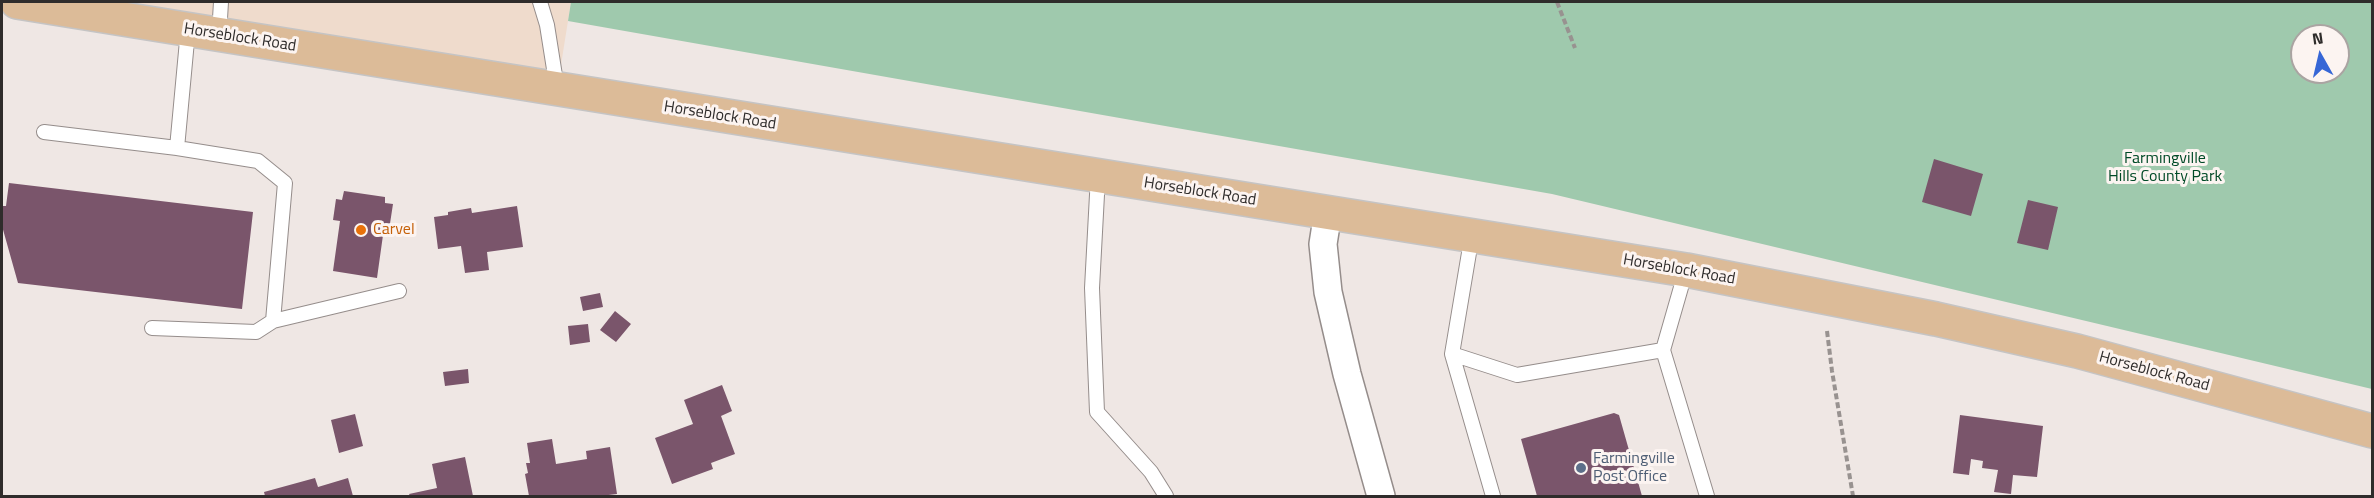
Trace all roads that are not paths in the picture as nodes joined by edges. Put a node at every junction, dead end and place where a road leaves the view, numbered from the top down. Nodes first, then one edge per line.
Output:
1 (17, 2) edge
2 (221, 2) edge
3 (540, 2) edge
4 (204, 32) junction
5 (557, 90) junction
6 (44, 132) dead end
7 (177, 148) junction
8 (1098, 176) junction
9 (1328, 212) junction
10 (1472, 235) junction
11 (1686, 270) junction
12 (399, 291) dead end
13 (273, 321) junction
14 (152, 328) dead end
15 (1663, 350) junction
16 (1452, 354) junction
17 (2373, 431) edge
18 (1166, 496) edge
19 (1382, 496) edge
20 (1493, 496) edge
21 (1707, 496) edge

1 - 4 main road, Horseblock Road
2 - 4 lane
3 - 5 lane
4 - 5 main road, Horseblock Road
4 - 7 lane
5 - 8 main road, Horseblock Road
6 - 7 lane
7 - 13 lane
8 - 9 main road, Horseblock Road
8 - 18 lane
9 - 10 main road, Horseblock Road
9 - 19 street
10 - 11 main road, Horseblock Road
10 - 16 lane
11 - 15 lane
11 - 17 main road, Horseblock Road
12 - 13 lane
13 - 14 lane
15 - 16 lane
15 - 21 lane
16 - 20 lane

